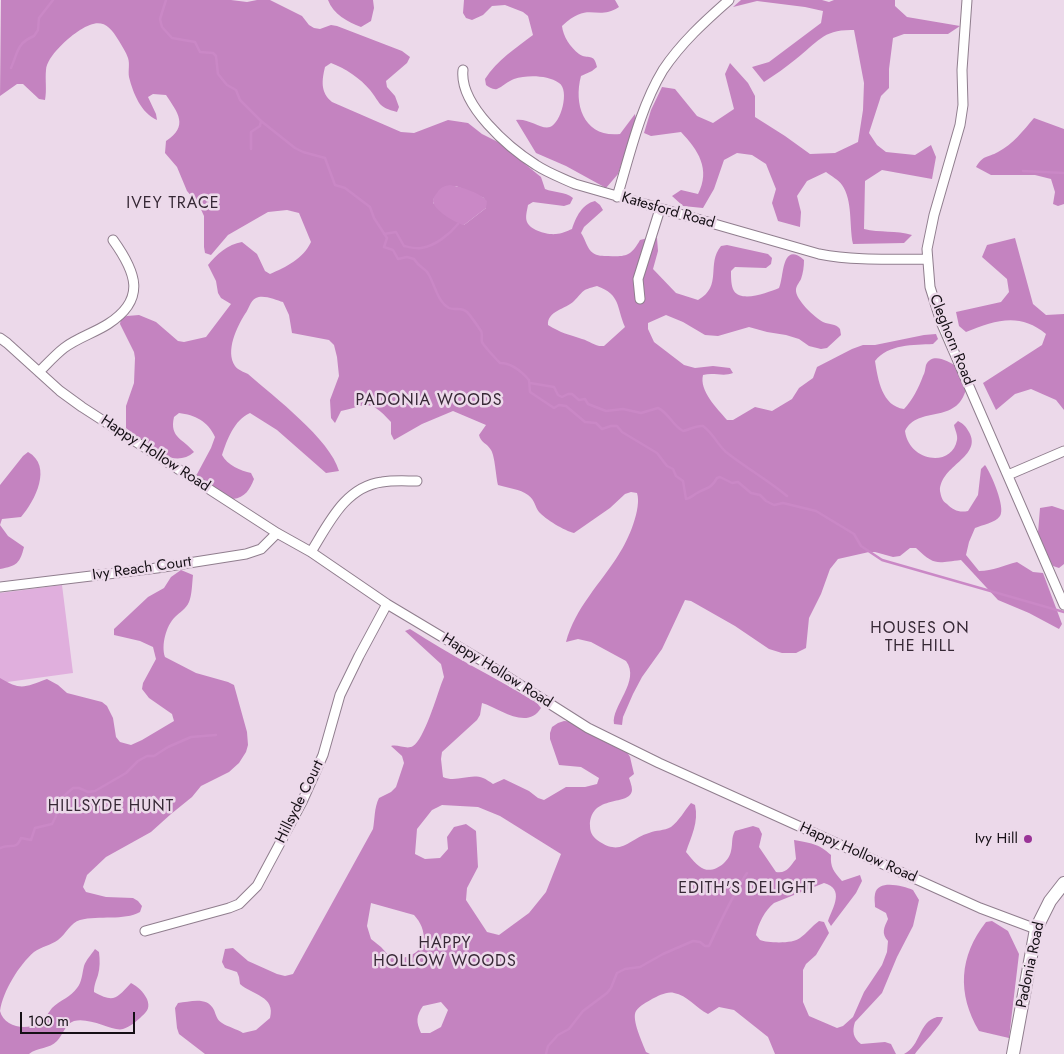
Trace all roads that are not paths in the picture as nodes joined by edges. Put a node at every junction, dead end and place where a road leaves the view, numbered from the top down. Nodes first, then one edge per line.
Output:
1 (729, 0) edge
2 (967, 0) edge
3 (463, 70) dead end
4 (618, 197) junction
5 (660, 209) junction
6 (113, 240) dead end
7 (927, 259) junction
8 (640, 299) dead end
9 (0, 338) edge
10 (39, 372) junction
11 (1064, 451) edge
12 (1008, 475) junction
13 (417, 481) dead end
14 (277, 533) junction
15 (312, 552) junction
16 (0, 587) edge
17 (387, 604) junction
18 (1064, 605) edge
19 (1064, 883) edge
20 (1036, 929) junction
21 (144, 931) dead end
22 (1013, 1054) edge

1 - 4 street
2 - 7 street, Cleghorn Road
3 - 4 street, Katesford Road
4 - 5 street, Katesford Road
5 - 7 street, Katesford Road
5 - 8 street
6 - 10 street
7 - 12 street, Cleghorn Road
9 - 10 street, Happy Hollow Road
10 - 14 street, Happy Hollow Road
11 - 12 street
12 - 18 street, Cleghorn Road
13 - 15 street
14 - 15 street, Happy Hollow Road
14 - 16 street, Ivy Reach Court
15 - 17 street, Happy Hollow Road
17 - 20 street, Happy Hollow Road
17 - 21 street, Hillsyde Court
19 - 20 main road, Padonia Road
20 - 22 main road, Padonia Road

